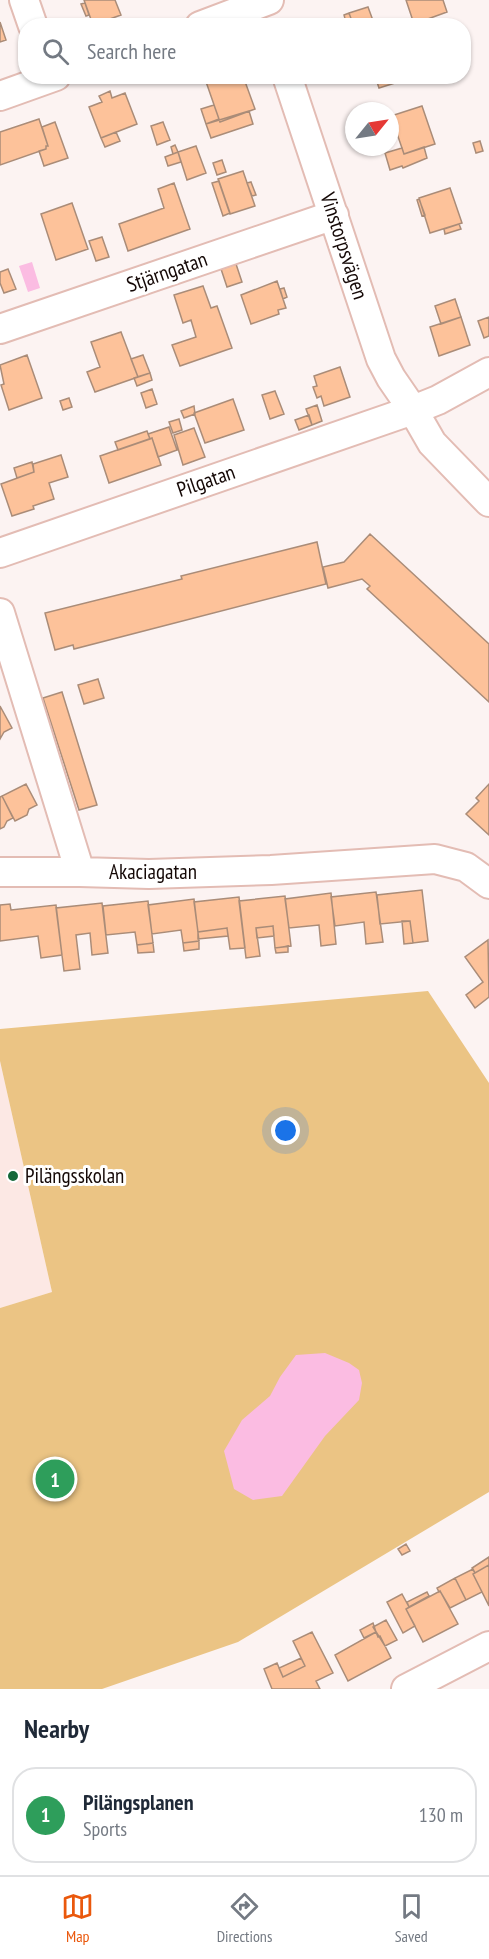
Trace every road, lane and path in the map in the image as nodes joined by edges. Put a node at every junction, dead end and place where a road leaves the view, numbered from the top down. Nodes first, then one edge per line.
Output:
1 (24, 0) edge
2 (265, 7) edge
3 (30, 18) edge
4 (227, 18) edge
5 (33, 84) edge
6 (290, 84) edge
7 (0, 96) edge
8 (334, 215) junction
9 (0, 329) edge
10 (489, 372) edge
11 (413, 410) junction
12 (489, 480) edge
13 (489, 502) edge
14 (0, 553) edge
15 (0, 613) edge
16 (0, 872) edge
17 (80, 872) junction
18 (489, 884) edge
19 (489, 1646) edge
20 (406, 1689) edge

1 - 3 street
2 - 4 street
5 - 7 street
6 - 8 street, Vinstorpsvägen
8 - 9 street, Stjärngatan
8 - 11 street, Vinstorpsvägen
10 - 11 street, Pilgatan
11 - 12 street, Vinstorpsvägen
11 - 13 street, Vinstorpsvägen
11 - 14 street, Pilgatan
15 - 17 street, Akaciagatan
16 - 17 street
17 - 18 street, Akaciagatan
19 - 20 street

